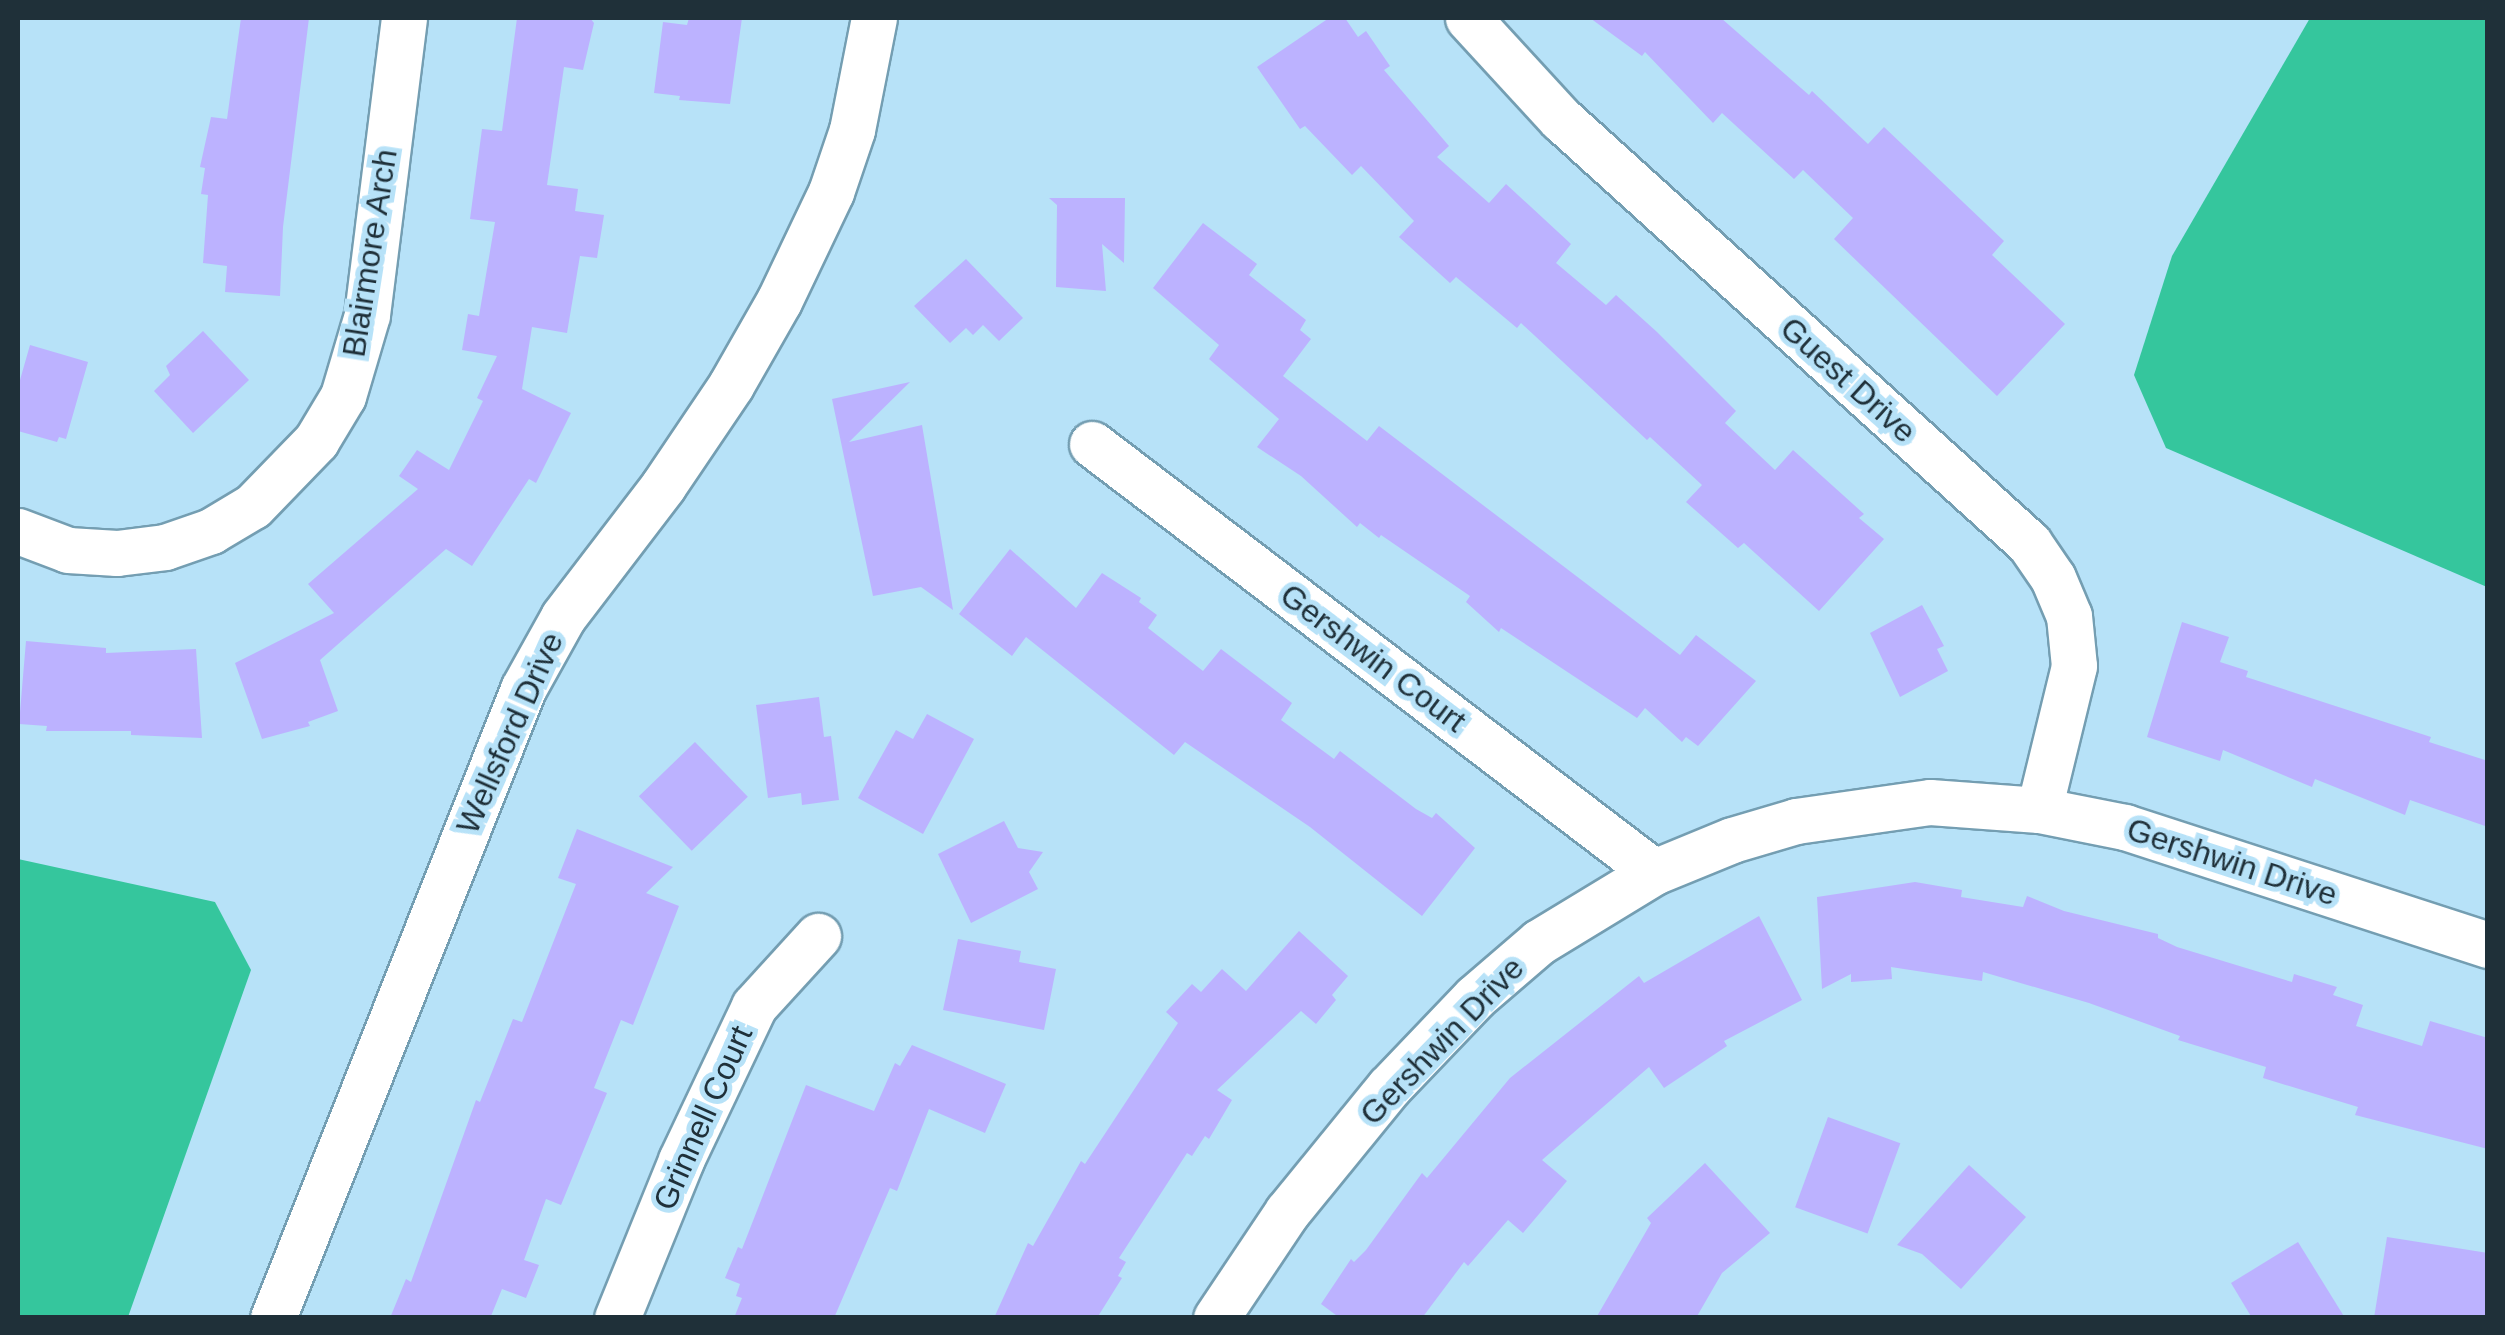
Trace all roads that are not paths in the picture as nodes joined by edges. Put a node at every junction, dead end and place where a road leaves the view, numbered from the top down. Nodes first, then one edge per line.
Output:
1 (404, 18) edge
2 (874, 18) edge
3 (1468, 18) edge
4 (1092, 444) dead end
5 (18, 531) edge
6 (2039, 810) junction
7 (1654, 872) junction
8 (818, 936) dead end
9 (2488, 945) edge
10 (273, 1318) edge
11 (617, 1318) edge
12 (1216, 1318) edge

1 - 5 street, Blairmore Arch
2 - 10 street, Wellsford Drive
3 - 6 street, Guest Drive
4 - 7 street, Gershwin Court
6 - 7 street, Gershwin Drive
6 - 9 street, Gershwin Drive
7 - 12 street, Gershwin Drive
8 - 11 street, Grinnell Court

